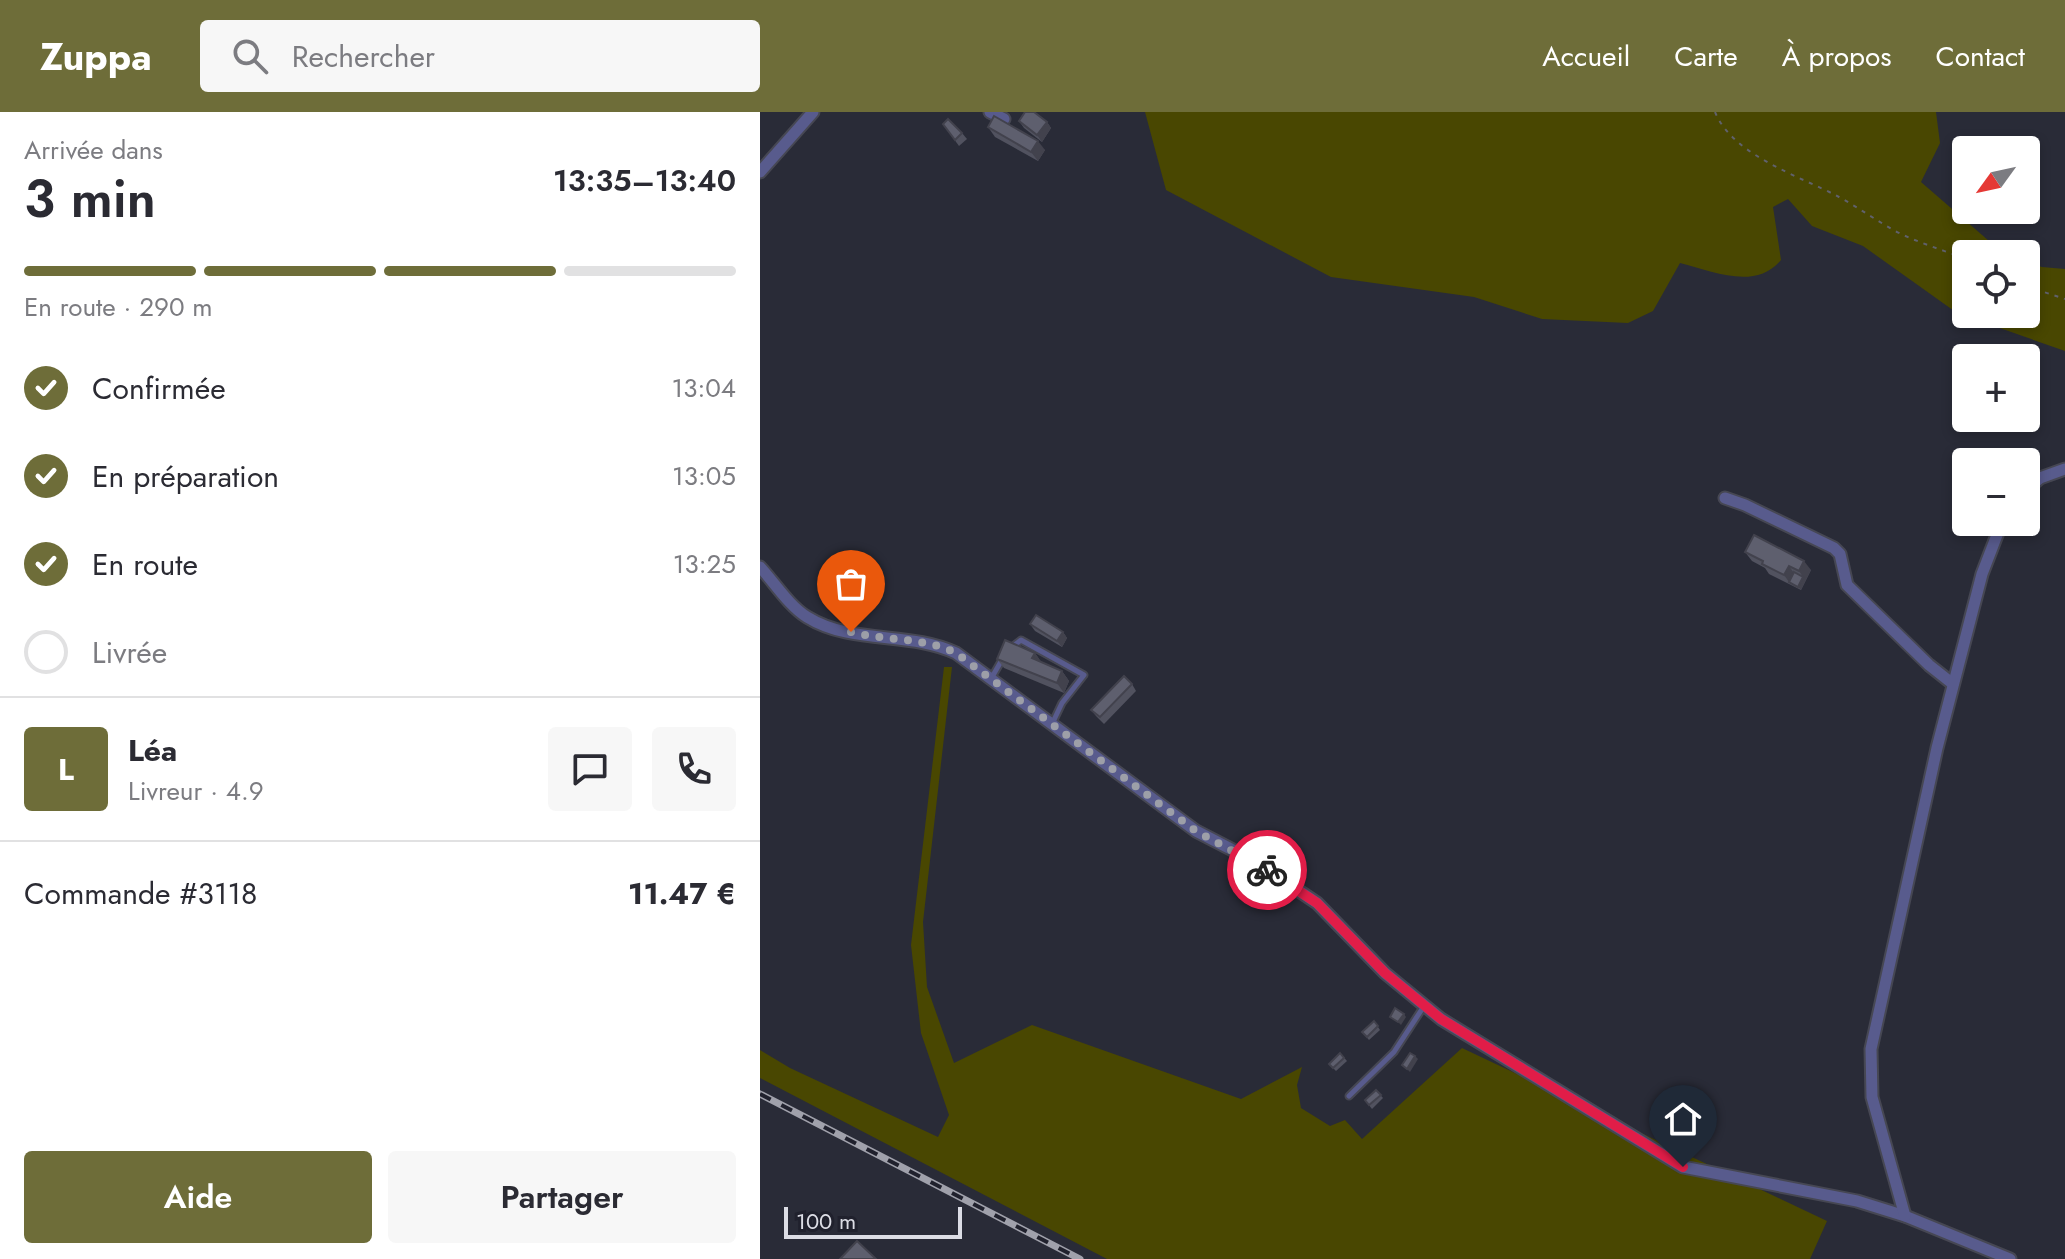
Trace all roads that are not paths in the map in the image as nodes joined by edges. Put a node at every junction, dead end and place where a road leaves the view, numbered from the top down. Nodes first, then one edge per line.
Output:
1 (813, 112) edge
2 (990, 112) edge
3 (1004, 119) edge
4 (760, 172) edge
5 (2065, 469) edge
6 (2040, 478) edge
7 (1725, 498) dead end
8 (1997, 536) edge
9 (760, 567) edge
10 (991, 677) junction
11 (1953, 684) junction
12 (1052, 724) junction
13 (1424, 1005) junction
14 (1349, 1096) dead end
15 (1905, 1216) junction
16 (2010, 1259) edge

1 - 4 street
2 - 3 street
5 - 6 street
7 - 11 street
8 - 11 street
9 - 10 street
10 - 12 street
10 - 12 lane
11 - 15 street
12 - 13 street
13 - 14 lane
13 - 15 street
15 - 16 street

